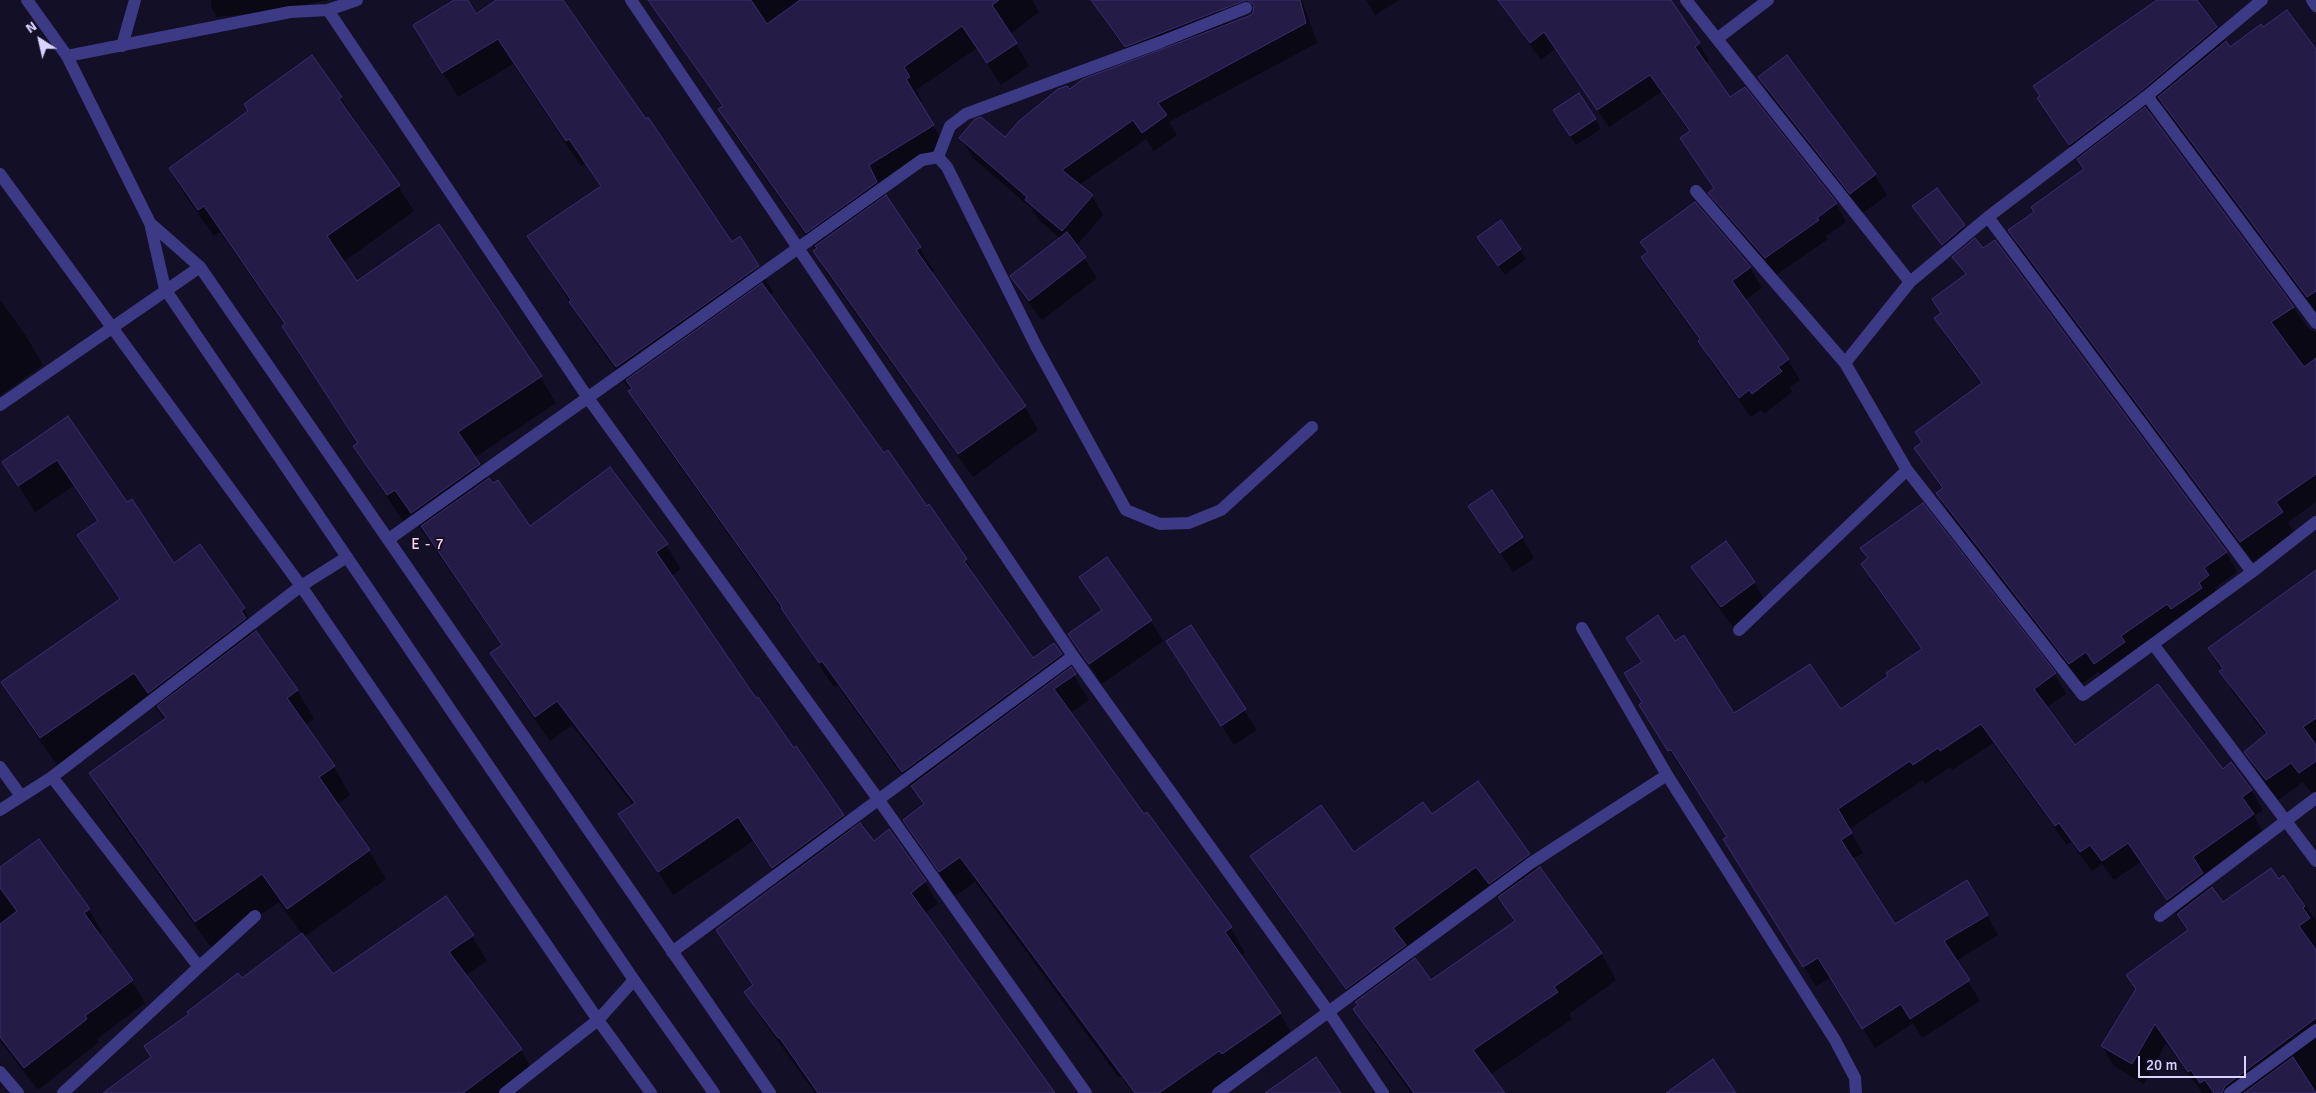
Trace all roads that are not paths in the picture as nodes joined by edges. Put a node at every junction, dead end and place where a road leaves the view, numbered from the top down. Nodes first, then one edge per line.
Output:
1 (27, 0) edge
2 (135, 0) edge
3 (357, 0) edge
4 (631, 0) edge
5 (1686, 0) edge
6 (1768, 0) edge
7 (2262, 0) edge
8 (2312, 0) edge
9 (2316, 6) edge
10 (1246, 8) dead end
11 (328, 10) junction
12 (1718, 38) junction
13 (122, 46) junction
14 (67, 56) junction
15 (2147, 96) junction
16 (938, 157) junction
17 (0, 174) edge
18 (1696, 191) dead end
19 (1988, 217) junction
20 (150, 223) junction
21 (799, 249) junction
22 (200, 267) junction
23 (1910, 282) junction
24 (166, 290) junction
25 (2316, 323) edge
26 (111, 328) junction
27 (1845, 363) junction
28 (588, 398) junction
29 (0, 405) edge
30 (1312, 427) dead end
31 (1907, 470) junction
32 (2316, 522) edge
33 (389, 539) junction
34 (347, 557) junction
35 (2252, 572) junction
36 (300, 586) junction
37 (1582, 628) dead end
38 (1738, 630) dead end
39 (2153, 644) junction
40 (1073, 656) junction
41 (0, 768) edge
42 (1667, 775) junction
43 (52, 777) junction
44 (21, 796) junction
45 (2316, 798) edge
46 (878, 799) junction
47 (0, 810) edge
48 (2286, 821) junction
49 (2316, 862) edge
50 (255, 916) dead end
51 (2160, 916) dead end
52 (672, 952) junction
53 (199, 967) junction
54 (634, 980) junction
55 (1328, 1011) junction
56 (598, 1020) junction
57 (2316, 1030) edge
58 (0, 1072) edge
59 (18, 1093) edge
60 (63, 1093) edge
61 (505, 1093) edge
62 (651, 1093) edge
63 (714, 1093) edge
64 (770, 1093) edge
65 (1086, 1093) edge
66 (1218, 1093) edge
67 (1383, 1093) edge
68 (1856, 1093) edge
69 (2230, 1093) edge

1 - 14 street
2 - 13 street
3 - 11 street
4 - 21 street
5 - 12 street
6 - 12 street
7 - 15 street
8 - 9 street
10 - 16 street
11 - 13 street
11 - 28 street
12 - 23 street
13 - 14 street
14 - 20 street
15 - 19 street
15 - 25 street
16 - 21 street
16 - 30 street
17 - 26 street
18 - 27 street
19 - 23 street
19 - 35 street
20 - 22 street
20 - 24 street
21 - 28 street
21 - 40 street
22 - 24 street
22 - 33 street
23 - 27 street
24 - 26 street
24 - 34 street
26 - 29 street
26 - 36 street
27 - 31 street
28 - 33 street
28 - 46 street
31 - 38 street
31 - 39 street
32 - 35 street
33 - 52 street
34 - 36 street
34 - 54 street
35 - 39 street
36 - 43 street
36 - 56 street
37 - 42 street
39 - 48 street
40 - 46 street
40 - 55 street
41 - 44 street
42 - 55 street
42 - 68 street
43 - 44 street
43 - 53 street
44 - 47 street
45 - 48 street
46 - 52 street
46 - 65 street
48 - 49 street
48 - 51 street
50 - 53 street
52 - 64 street
53 - 60 street
54 - 56 street
54 - 63 street
55 - 66 street
55 - 67 street
56 - 61 street
56 - 62 street
57 - 69 street
58 - 59 street

